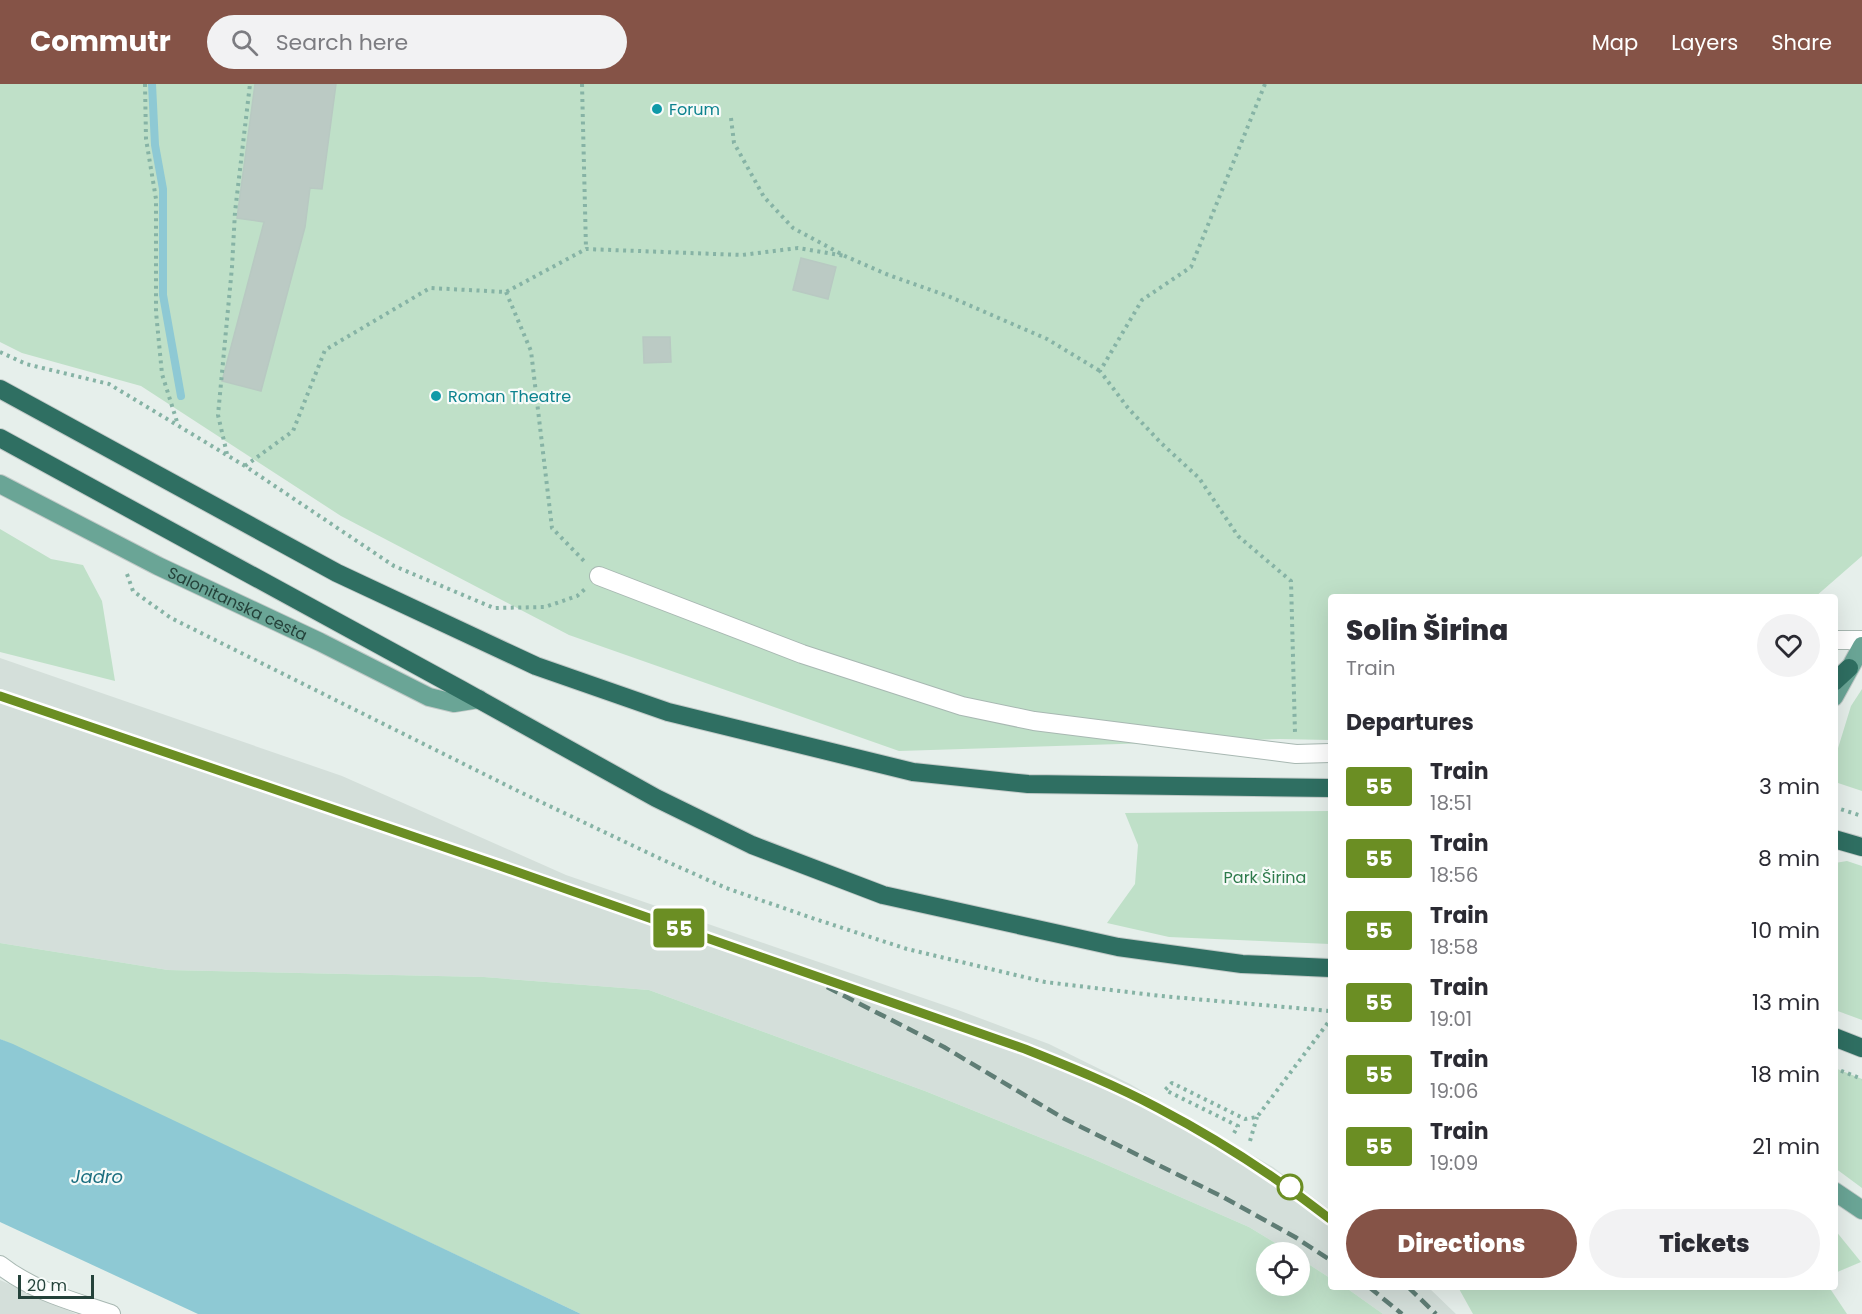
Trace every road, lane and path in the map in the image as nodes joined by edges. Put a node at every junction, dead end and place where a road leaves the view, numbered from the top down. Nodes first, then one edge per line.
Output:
1 (145, 84) edge
2 (250, 84) edge
3 (582, 84) edge
4 (1265, 84) edge
5 (731, 118) dead end
6 (586, 249) junction
7 (845, 256) junction
8 (506, 292) junction
9 (0, 352) edge
10 (1100, 371) junction
11 (0, 389) edge
12 (178, 426) junction
13 (0, 438) edge
14 (227, 454) junction
15 (245, 466) junction
16 (0, 484) edge
17 (599, 576) junction
18 (1838, 640) edge
19 (1862, 640) edge
20 (1862, 646) edge
21 (1849, 668) junction
22 (1838, 678) edge
23 (1838, 689) edge
24 (479, 699) junction
25 (1328, 753) edge
26 (1296, 754) junction
27 (1328, 788) edge
28 (1838, 808) edge
29 (1862, 816) edge
30 (1838, 840) edge
31 (1862, 847) edge
32 (1328, 968) edge
33 (1328, 1023) edge
34 (1838, 1039) edge
35 (1862, 1048) edge
36 (1838, 1069) edge
37 (1862, 1078) edge
38 (1257, 1117) junction
39 (1234, 1133) dead end
40 (1250, 1142) dead end
41 (1838, 1194) edge
42 (1862, 1210) edge
43 (0, 1265) edge
44 (111, 1314) edge

1 - 12 path
2 - 14 path
3 - 6 path
4 - 10 path
5 - 7 path
6 - 7 path
6 - 8 path
7 - 10 path
8 - 15 path
8 - 17 path
9 - 12 path
10 - 26 path
11 - 27 highway
12 - 14 path
13 - 24 highway
14 - 15 path
15 - 17 path
16 - 24 main road, Salonitanska cesta
17 - 26 street
18 - 19 street
20 - 21 main road
21 - 22 highway
21 - 23 main road
24 - 32 highway
25 - 26 street
28 - 29 path
30 - 31 highway
33 - 38 path
34 - 35 highway
36 - 37 path
38 - 39 path
38 - 40 path
41 - 42 main road
43 - 44 street

